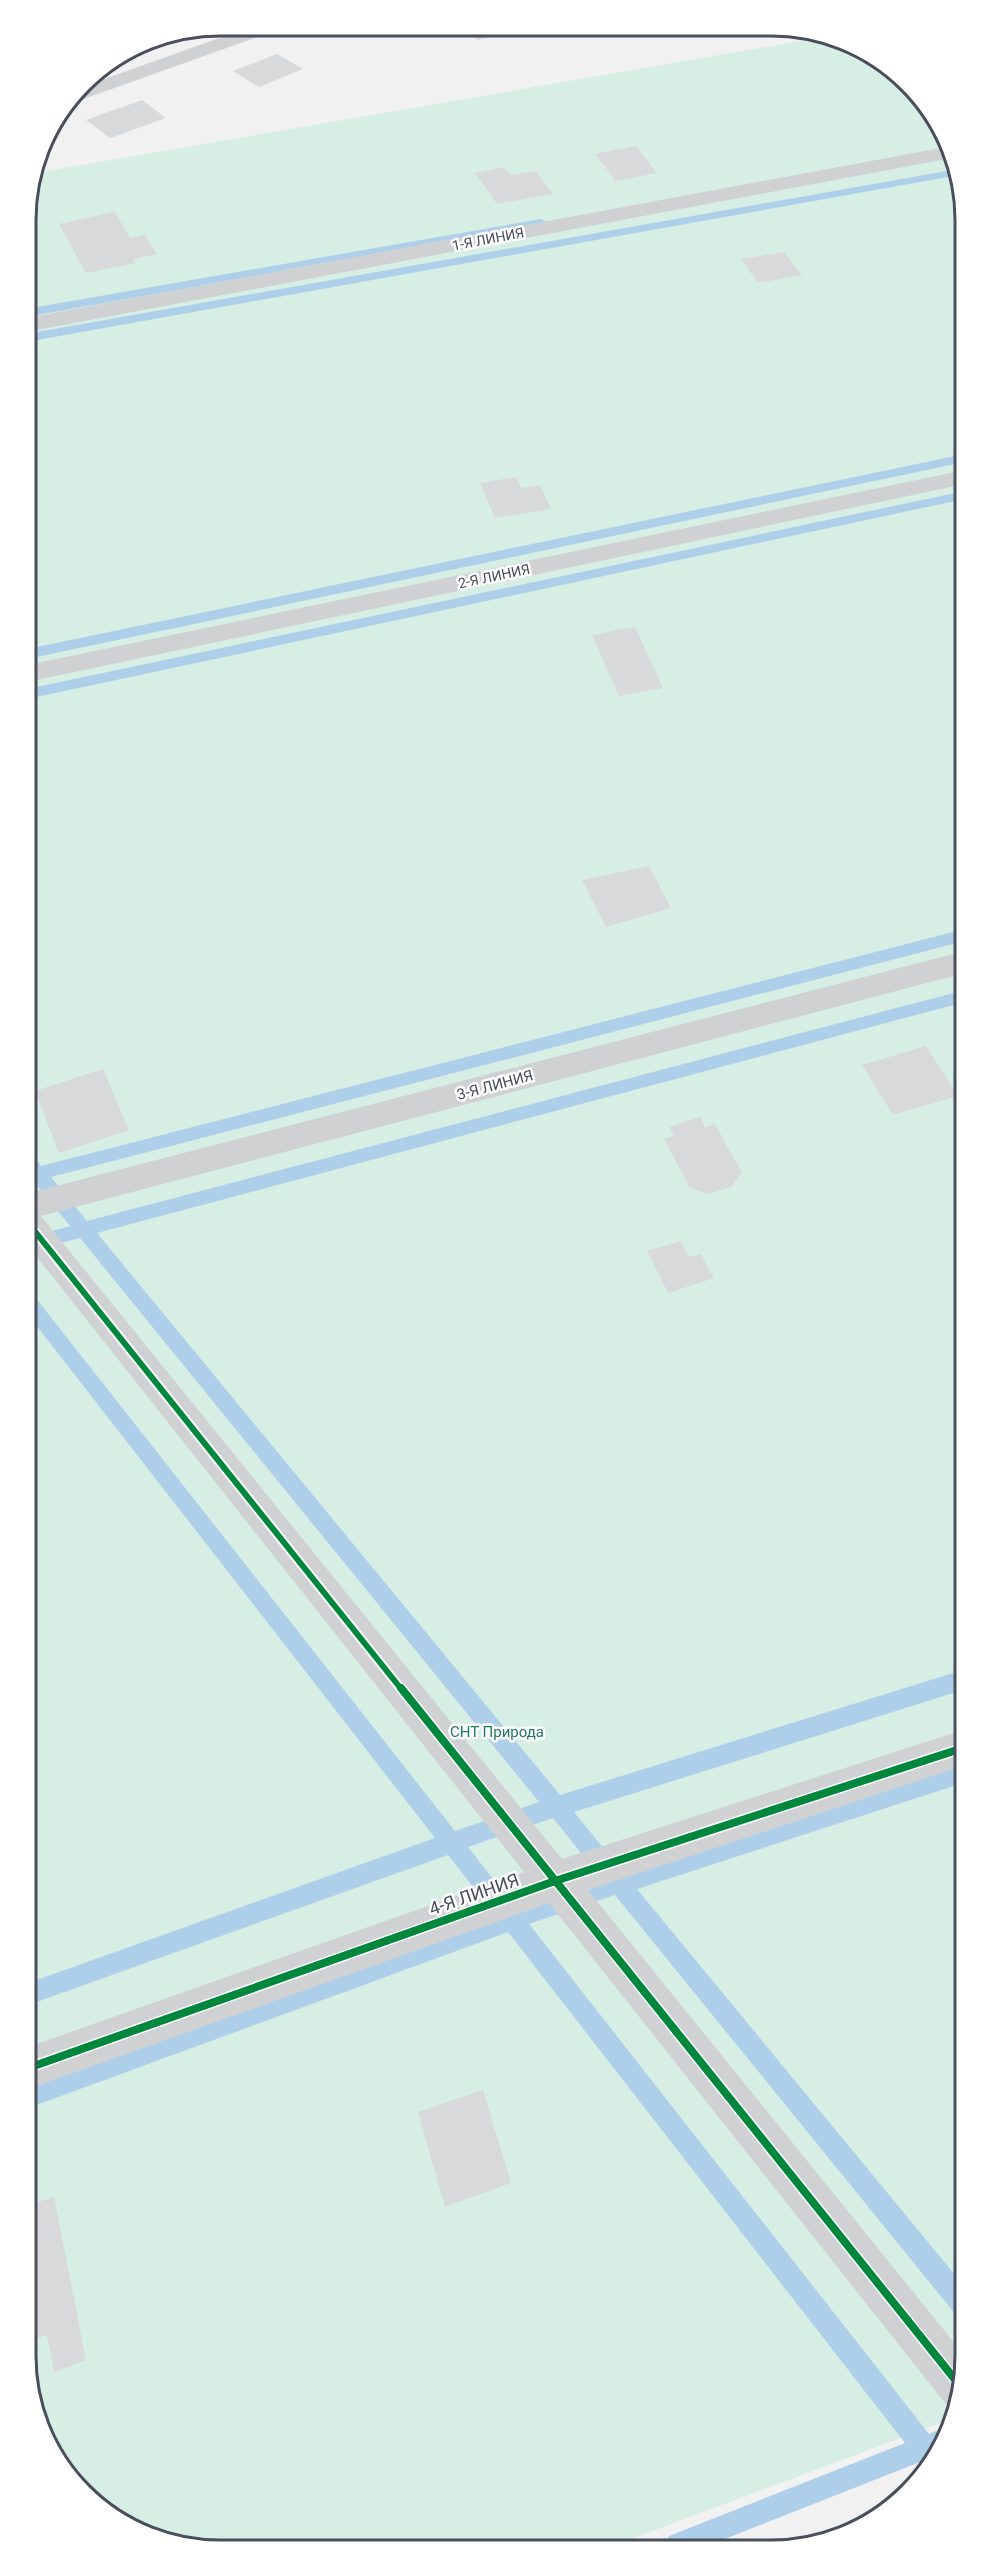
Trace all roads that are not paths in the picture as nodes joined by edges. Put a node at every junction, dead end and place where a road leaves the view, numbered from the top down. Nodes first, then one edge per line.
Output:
1 (242, 36) edge
2 (91, 90) edge
3 (943, 154) edge
4 (36, 323) edge
5 (955, 479) edge
6 (36, 672) edge
7 (955, 965) edge
8 (36, 1204) edge
9 (36, 1233) edge
10 (955, 1751) edge
11 (555, 1881) junction
12 (36, 2065) edge
13 (953, 2378) edge

1 - 2 street
3 - 4 street, 1-Я ЛИНИЯ
5 - 6 street, 2-Я ЛИНИЯ
7 - 8 street, 3-Я ЛИНИЯ
9 - 11 street
10 - 11 street, 4-Я ЛИНИЯ
11 - 12 street, 4-Я ЛИНИЯ
11 - 13 street

